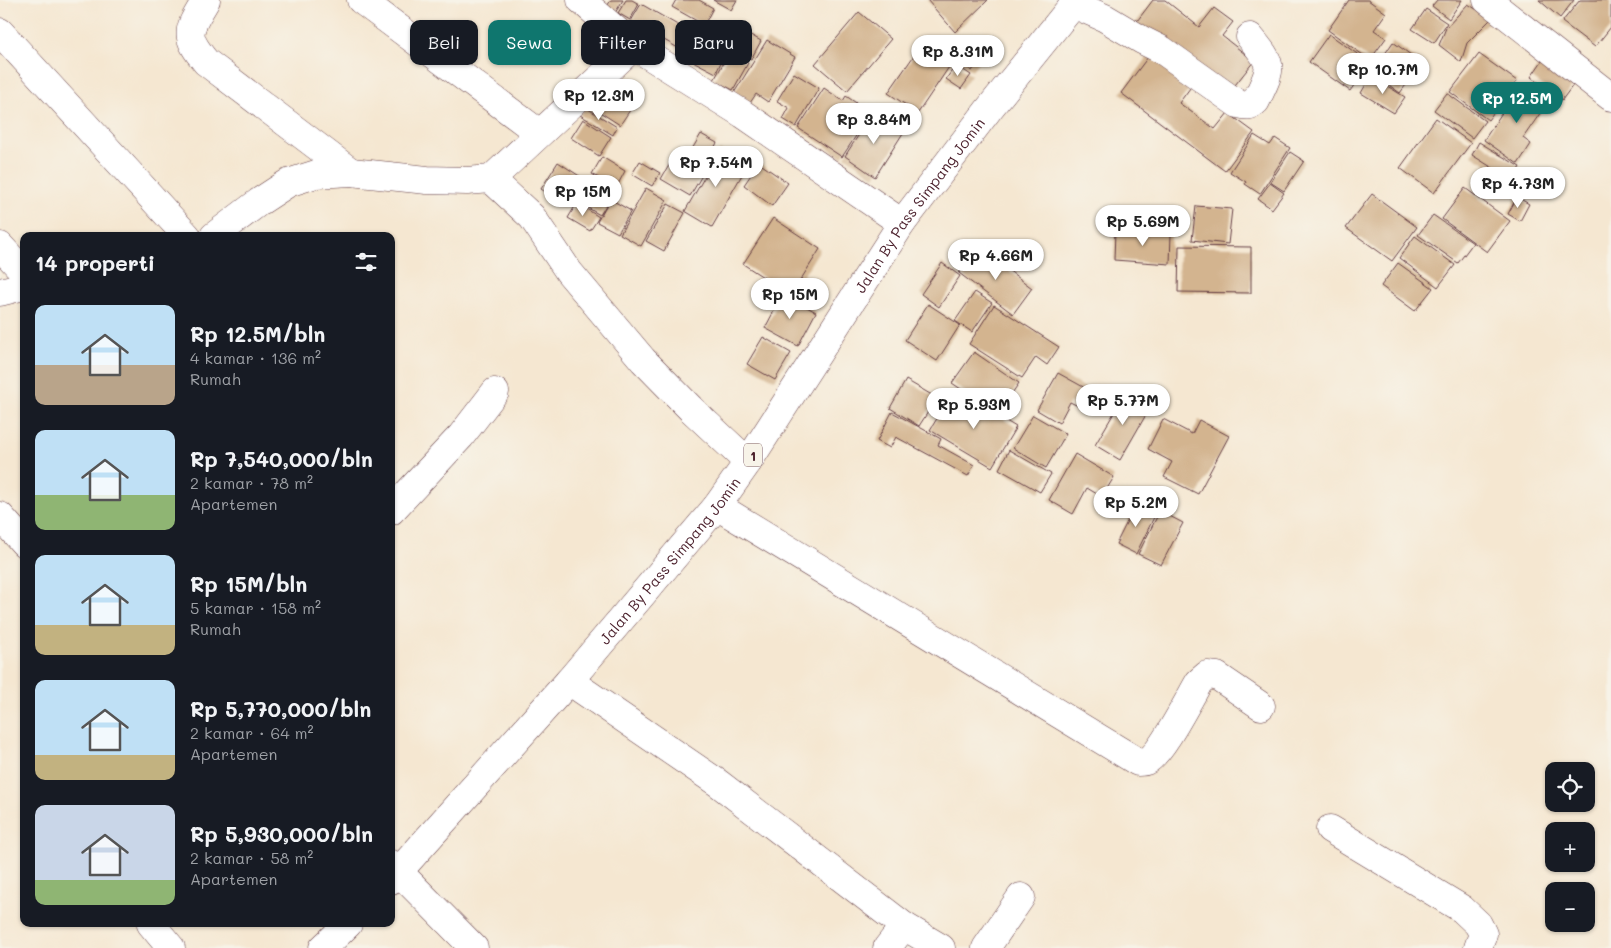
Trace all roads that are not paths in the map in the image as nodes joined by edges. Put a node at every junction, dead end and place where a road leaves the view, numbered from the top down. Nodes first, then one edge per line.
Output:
1 (206, 0) edge
2 (361, 0) edge
3 (581, 0) edge
4 (1487, 0) edge
5 (1075, 2) edge
6 (604, 20) edge
7 (0, 32) edge
8 (1250, 37) dead end
9 (613, 65) edge
10 (664, 65) edge
11 (1611, 97) edge
12 (539, 134) junction
13 (352, 172) junction
14 (491, 179) junction
15 (902, 223) junction
16 (183, 232) edge
17 (219, 232) edge
18 (0, 246) edge
19 (20, 268) edge
20 (20, 287) edge
21 (0, 292) edge
22 (495, 392) dead end
23 (748, 462) junction
24 (716, 506) junction
25 (395, 507) edge
26 (0, 516) edge
27 (20, 538) edge
28 (569, 681) junction
29 (1261, 706) dead end
30 (1330, 829) dead end
31 (395, 871) edge
32 (395, 873) edge
33 (1021, 897) dead end
34 (904, 926) junction
35 (154, 927) edge
36 (345, 927) edge
37 (171, 948) edge
38 (323, 948) edge
39 (474, 948) edge
40 (887, 948) edge
41 (941, 948) edge
42 (986, 948) edge
43 (1478, 948) edge

1 - 13 main road
2 - 12 main road
3 - 6 main road
4 - 11 main road
5 - 8 main road
5 - 15 main road, Jalan By Pass Simpang Jomin / 1
7 - 16 main road
9 - 12 main road
10 - 15 main road
12 - 14 main road
13 - 14 main road
13 - 17 main road
14 - 23 main road
15 - 23 main road, Jalan By Pass Simpang Jomin / 1
18 - 19 main road
20 - 21 main road
22 - 25 main road
23 - 24 main road, Jalan By Pass Simpang Jomin / 1
24 - 28 main road, Jalan By Pass Simpang Jomin / 1
24 - 29 main road
26 - 27 main road
28 - 31 main road, Jalan By Pass Simpang Jomin / 1
28 - 34 main road
30 - 43 main road
32 - 39 main road
33 - 42 main road
34 - 40 main road
34 - 41 main road
35 - 37 main road
36 - 38 main road

